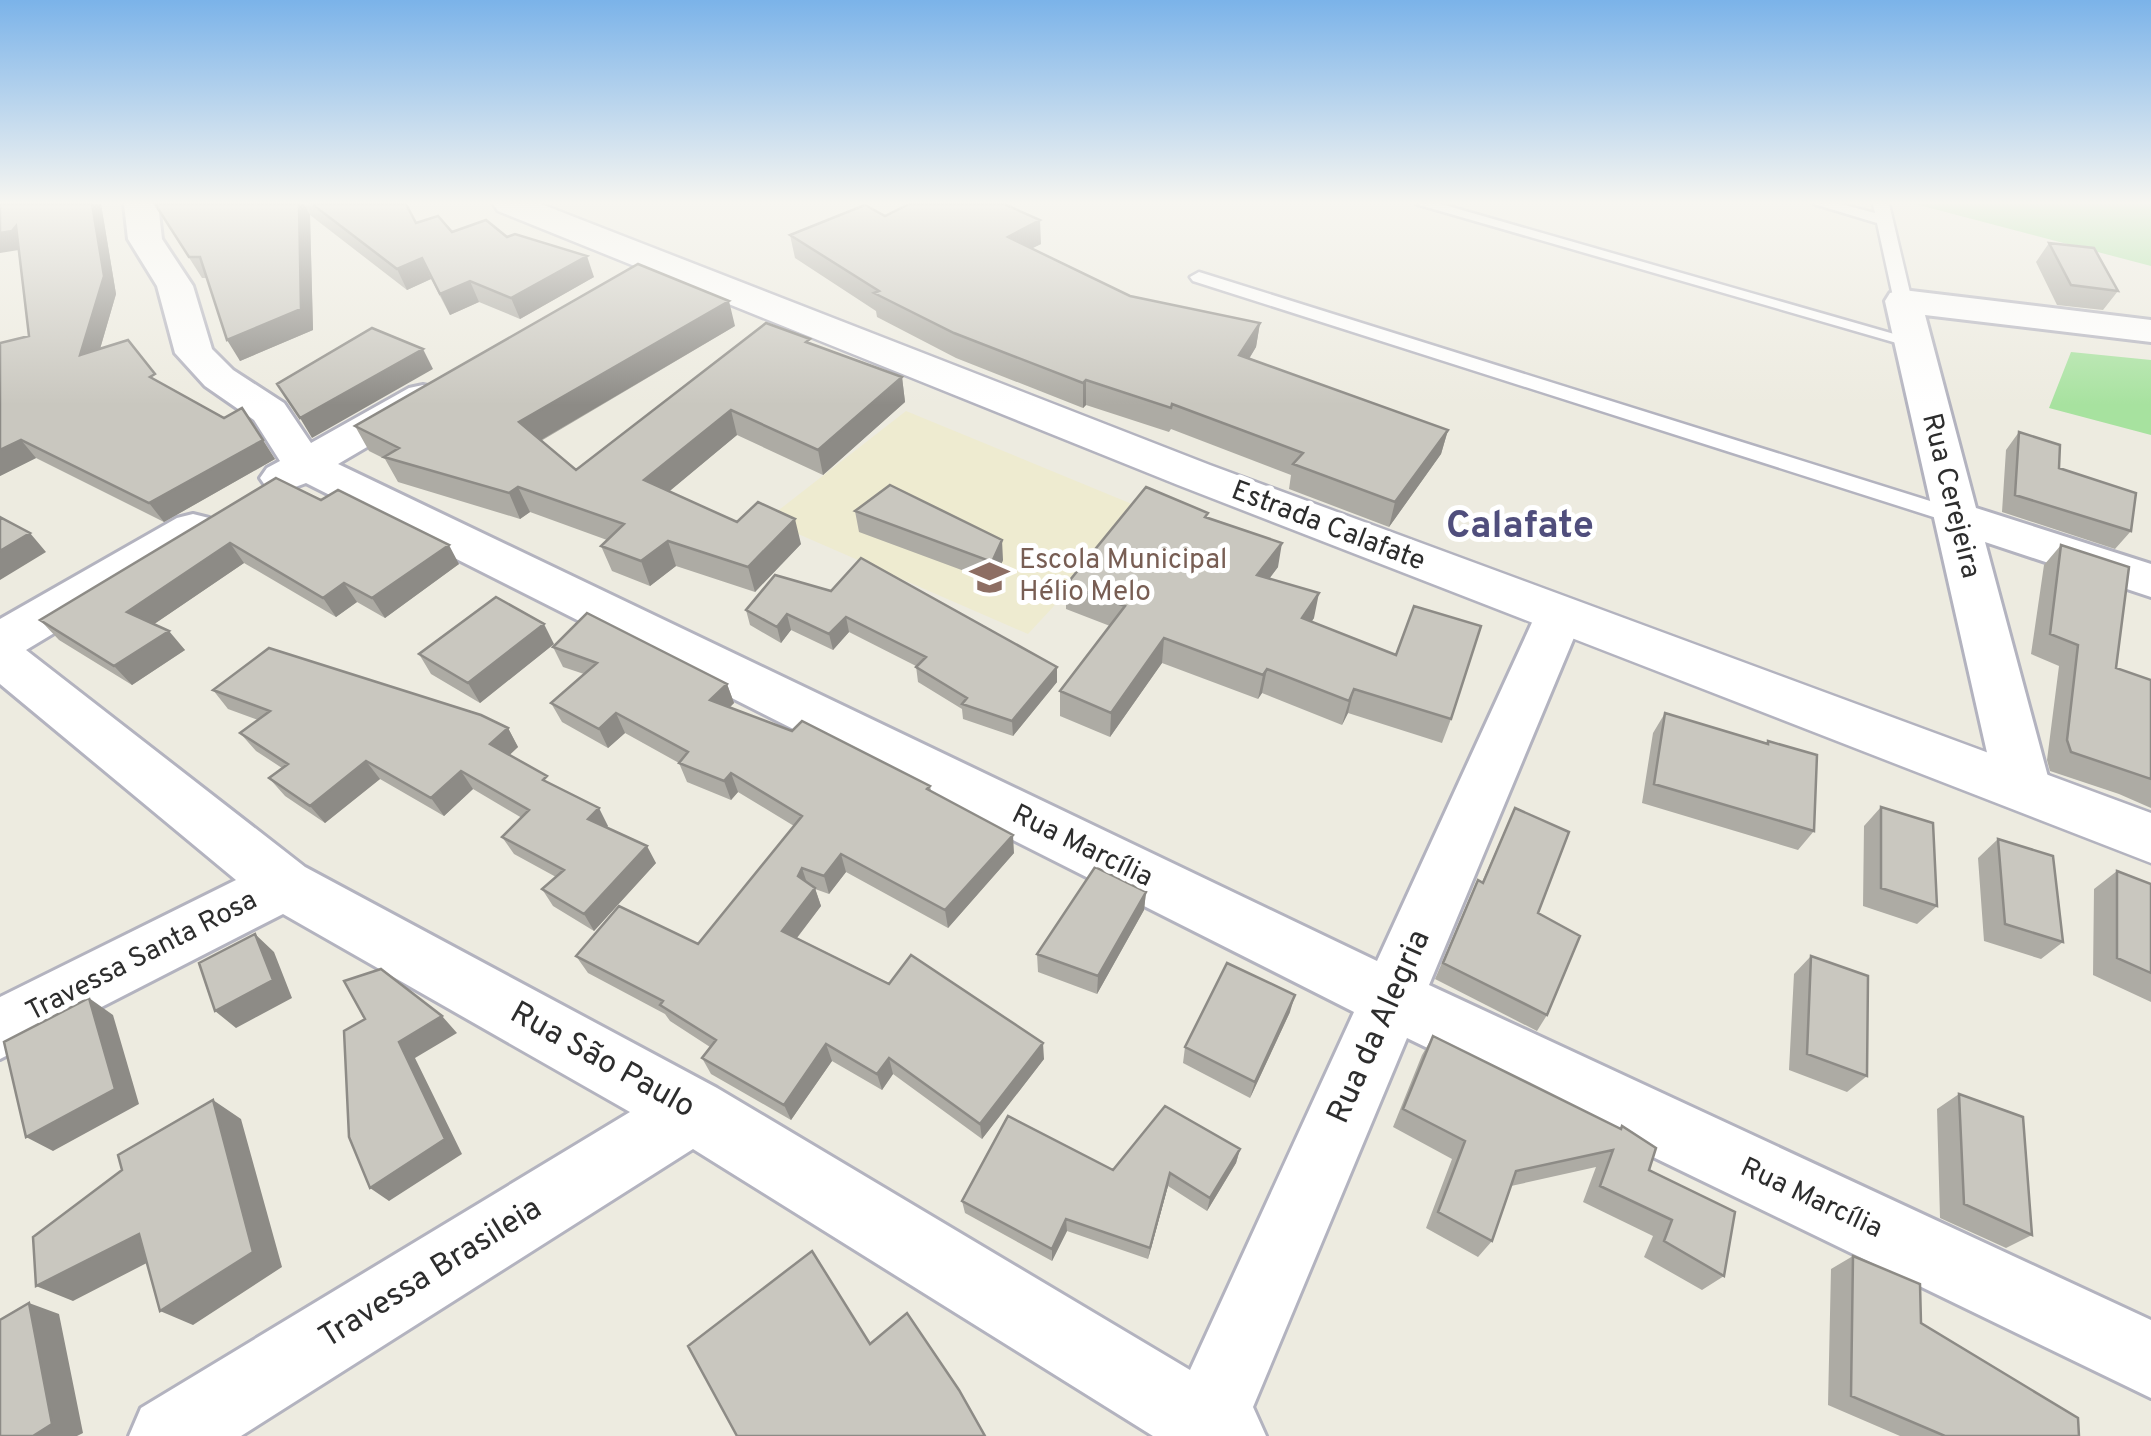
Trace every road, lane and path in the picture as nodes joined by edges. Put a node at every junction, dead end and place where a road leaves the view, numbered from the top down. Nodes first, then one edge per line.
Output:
1 (165, 271) edge
2 (632, 271) edge
3 (1701, 271) edge
4 (1897, 271) edge
5 (1198, 277) dead end
6 (1908, 321) junction
7 (2151, 330) edge
8 (454, 379) edge
9 (304, 465) junction
10 (1954, 516) junction
11 (2151, 581) edge
12 (1560, 616) junction
13 (0, 642) edge
14 (0, 656) edge
15 (2023, 788) junction
16 (2151, 838) edge
17 (284, 885) junction
18 (1392, 999) junction
19 (0, 1029) edge
20 (693, 1111) junction
21 (2151, 1360) edge
22 (1210, 1431) edge
23 (169, 1436) edge

1 - 9 street
2 - 12 street, Estrada Calafate
3 - 6 lane
4 - 6 lane, Rua Cerejeira
5 - 10 lane
6 - 7 street
6 - 10 street, Rua Cerejeira
8 - 9 street
9 - 13 street
9 - 18 street, Rua Marcília
10 - 11 street
10 - 15 street, Rua Cerejeira
12 - 15 street, Estrada Calafate
12 - 18 street, Rua da Alegria
14 - 17 street, Rua São Paulo
15 - 16 street, Estrada Calafate
17 - 19 street, Travessa Santa Rosa
17 - 20 street, Rua São Paulo
18 - 21 street, Rua Marcília
18 - 22 street, Rua da Alegria
20 - 22 street, Rua São Paulo
20 - 23 street, Travessa Brasileia

